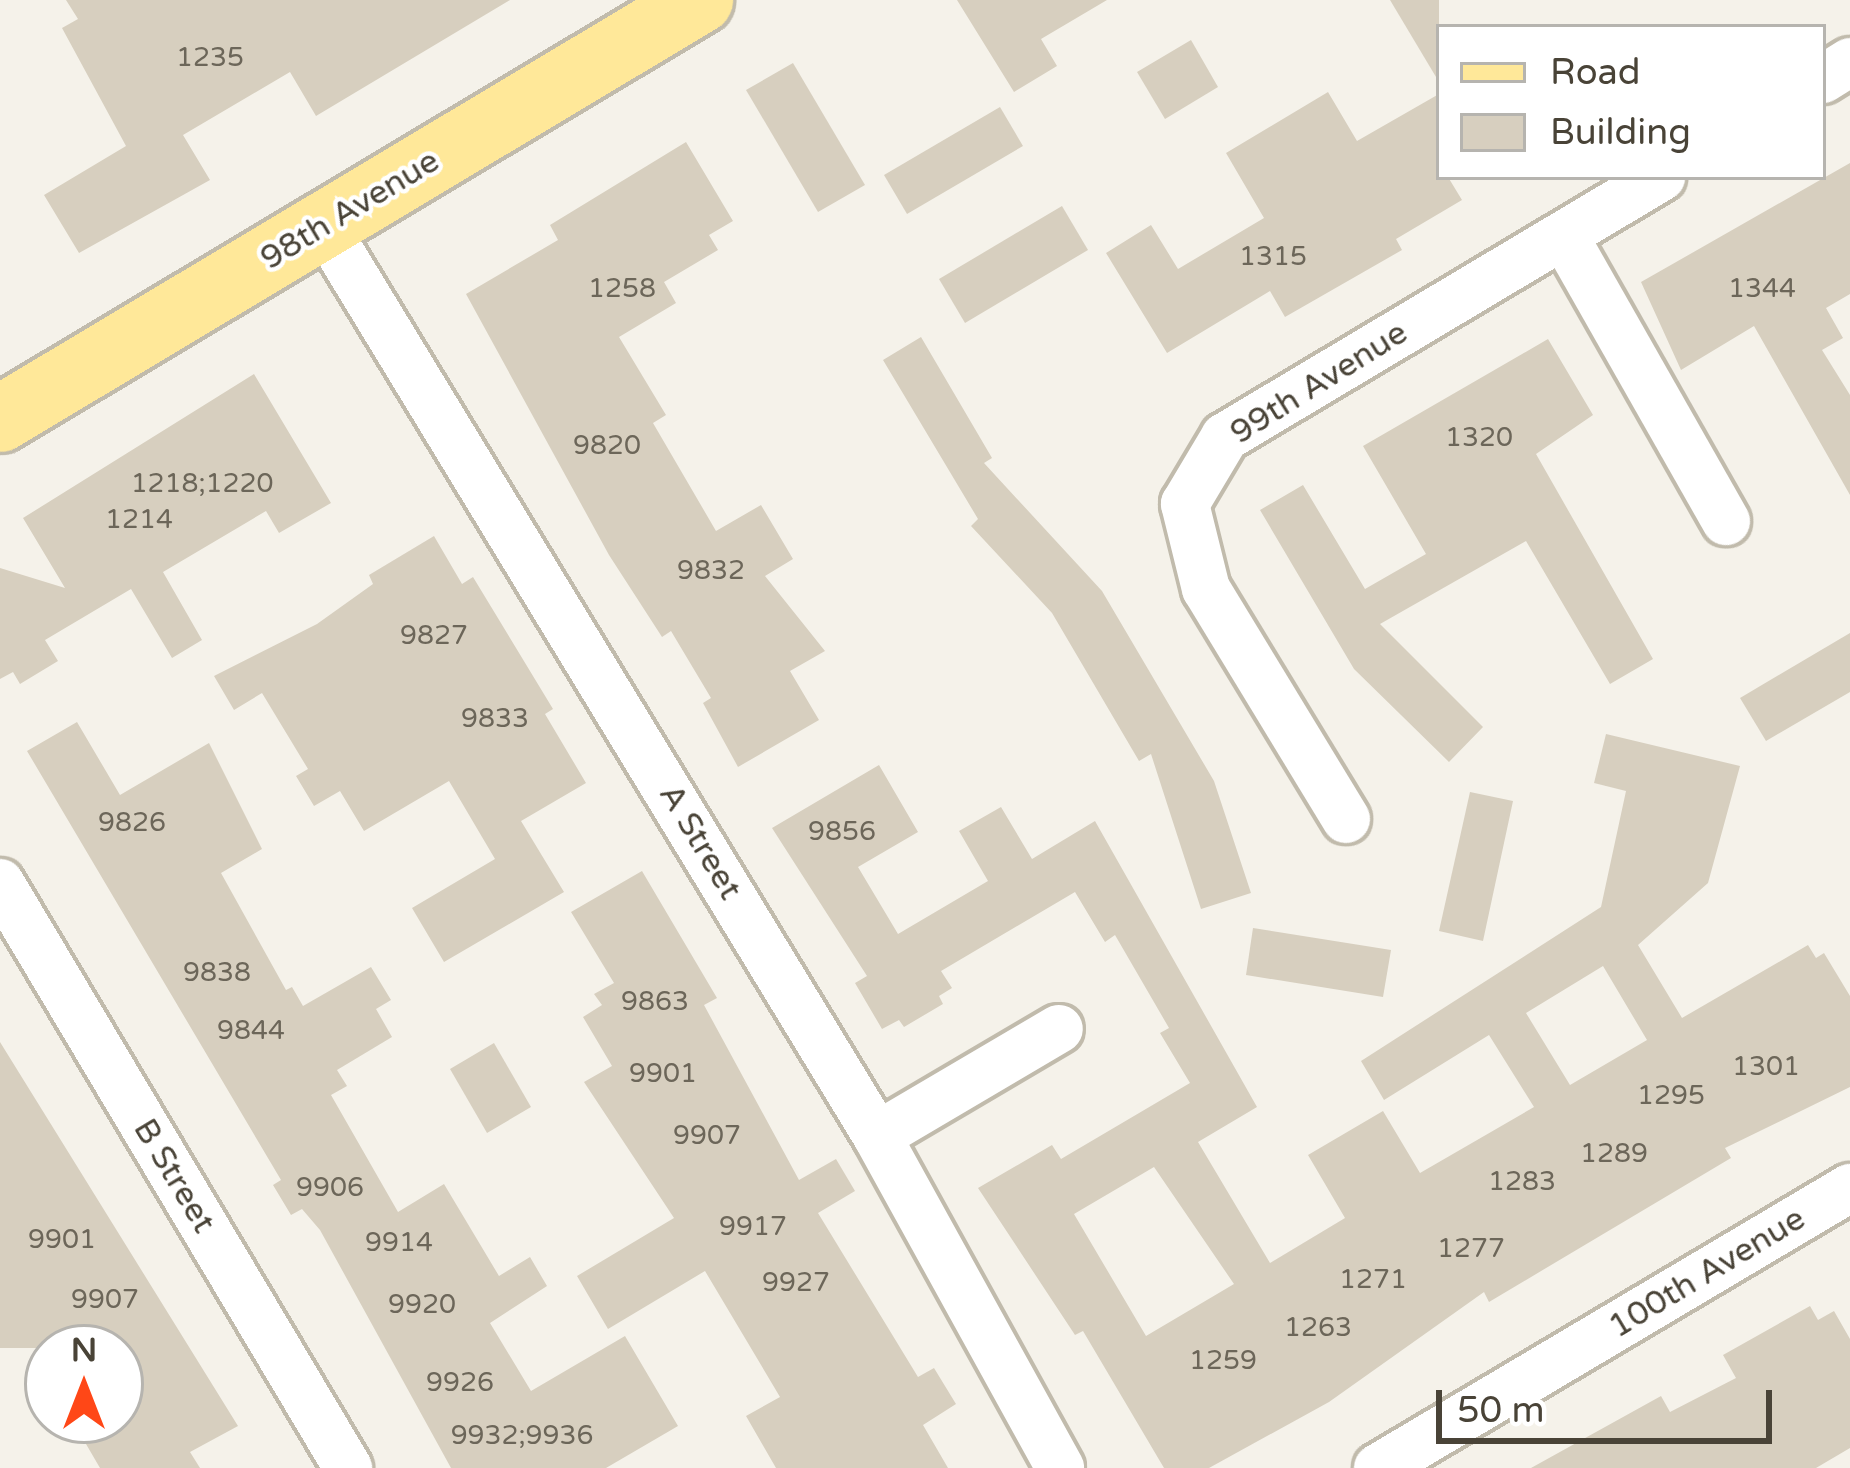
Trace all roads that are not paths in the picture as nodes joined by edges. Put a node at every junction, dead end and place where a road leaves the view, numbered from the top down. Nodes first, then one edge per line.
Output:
1 (700, 0) edge
2 (1656, 180) edge
3 (324, 226) junction
4 (1564, 236) junction
5 (0, 418) edge
6 (1726, 520) dead end
7 (1346, 819) dead end
8 (0, 883) edge
9 (1059, 1029) dead end
10 (877, 1136) junction
11 (1850, 1189) edge
12 (348, 1468) edge
13 (1060, 1468) edge
14 (1378, 1468) edge

1 - 3 main road, 98th Avenue
2 - 4 street, 99th Avenue
3 - 5 main road, 98th Avenue
3 - 10 street, A Street
4 - 6 street
4 - 7 street, 99th Avenue
8 - 12 street, B Street
9 - 10 street
10 - 13 street, A Street
11 - 14 street, 100th Avenue

